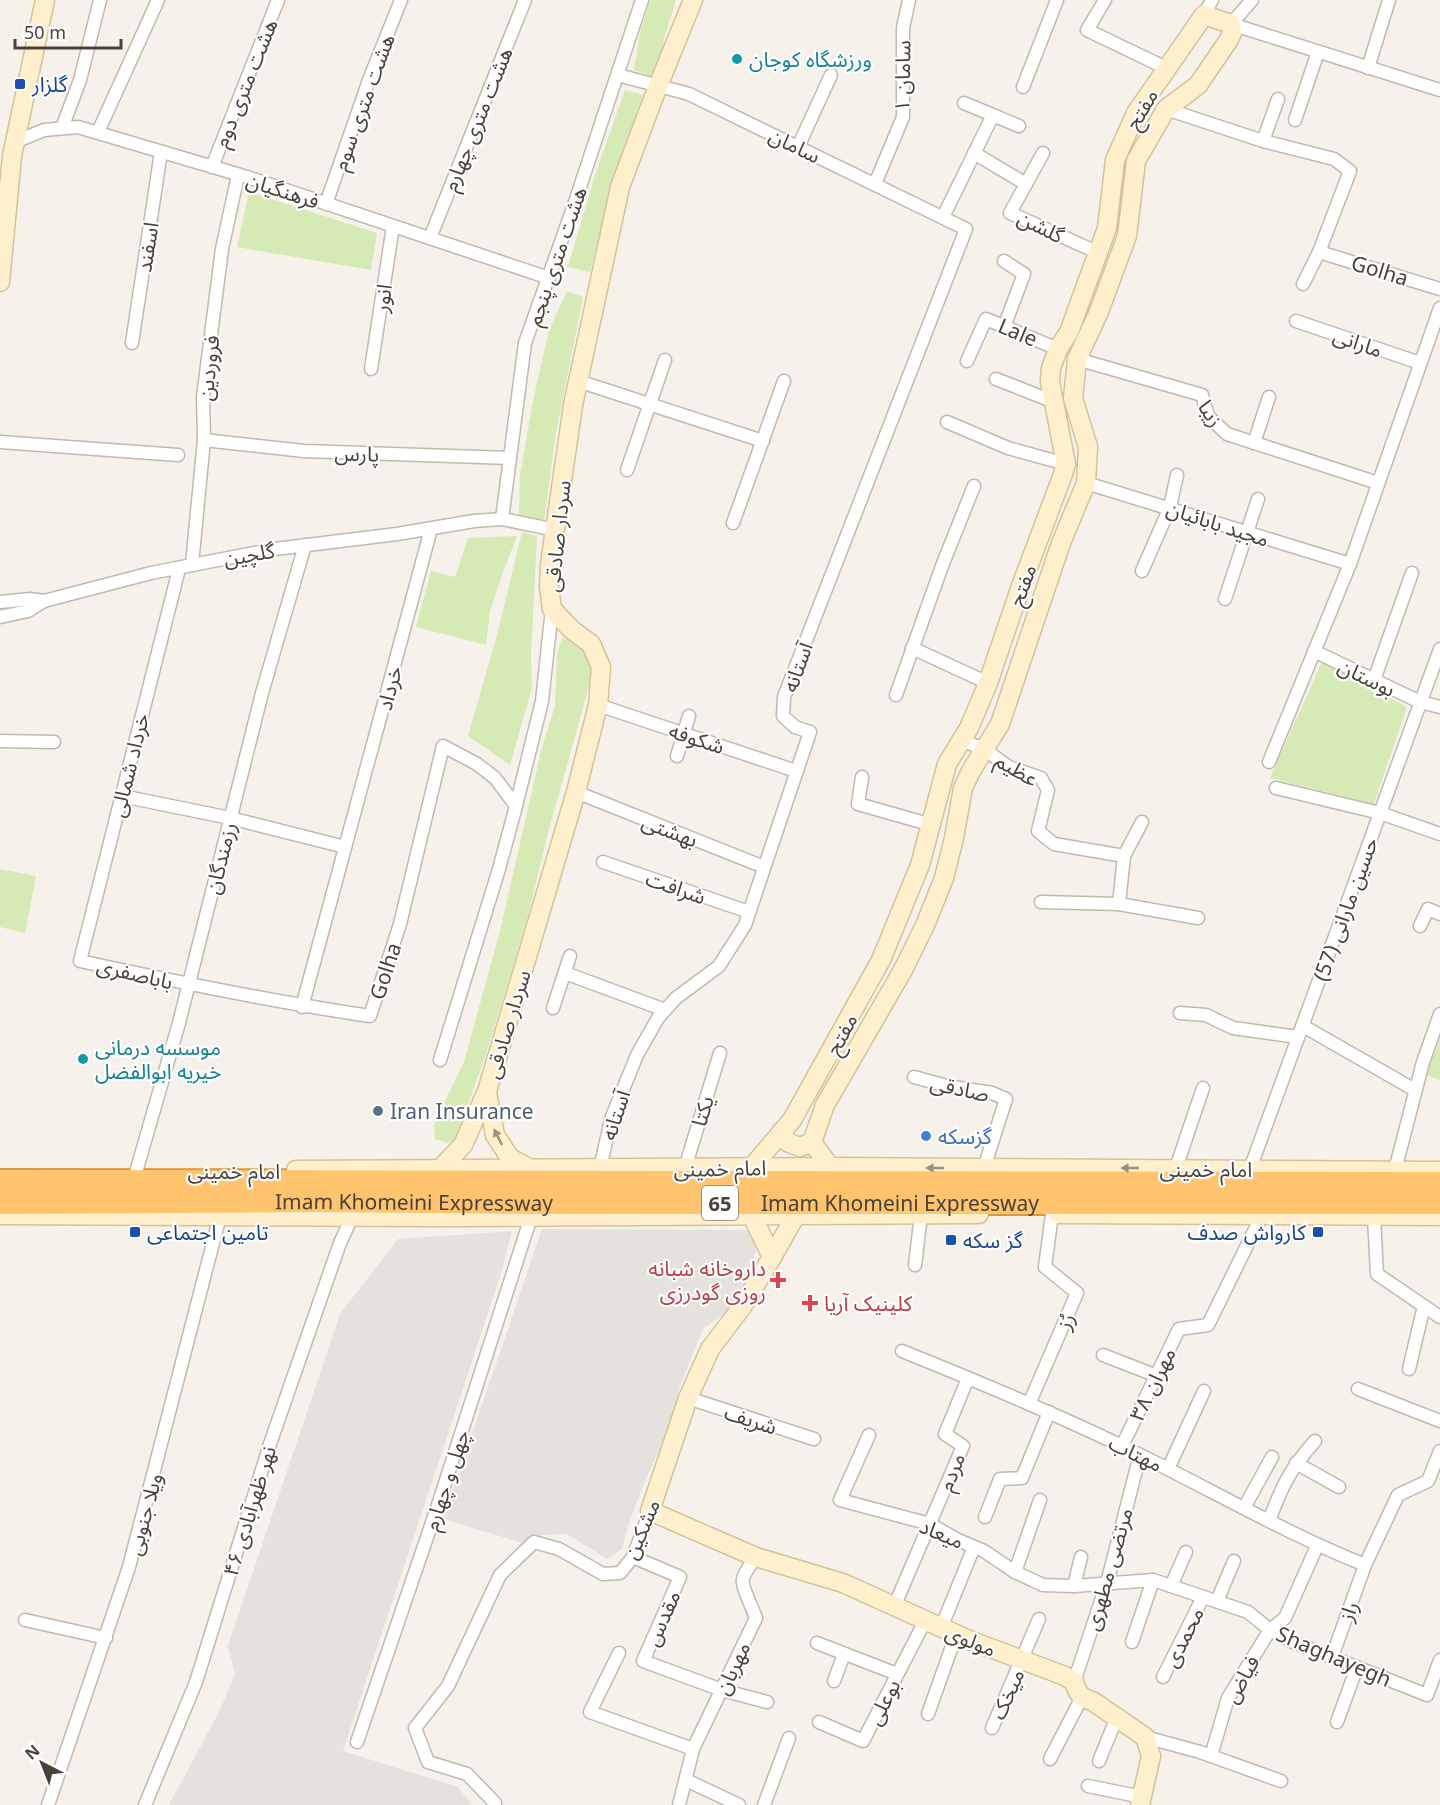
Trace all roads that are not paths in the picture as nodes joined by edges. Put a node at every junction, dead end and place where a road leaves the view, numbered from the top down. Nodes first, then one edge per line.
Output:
1 (45, 0) edge
2 (100, 0) edge
3 (158, 0) edge
4 (278, 0) edge
5 (401, 0) edge
6 (525, 0) edge
7 (642, 0) edge
8 (693, 0) edge
9 (909, 0) edge
10 (1057, 0) edge
11 (1105, 0) edge
12 (1252, 0) edge
13 (1389, 0) edge
14 (1208, 7) edge
15 (1231, 24) junction
16 (1318, 52) junction
17 (1166, 68) junction
18 (1368, 68) junction
19 (618, 75) junction
20 (831, 75) dead end
21 (658, 86) junction
22 (1023, 87) dead end
23 (1440, 90) edge
24 (1278, 99) dead end
25 (964, 103) dead end
26 (1167, 110) junction
27 (993, 115) junction
28 (1295, 120) dead end
29 (1019, 126) dead end
30 (62, 128) junction
31 (98, 132) junction
32 (1263, 141) junction
33 (15, 142) junction
34 (798, 147) junction
35 (161, 152) junction
36 (974, 153) junction
37 (1043, 153) dead end
38 (212, 167) junction
39 (238, 175) junction
40 (875, 184) junction
41 (1026, 184) junction
42 (5, 187) edge
43 (326, 204) junction
44 (943, 217) junction
45 (393, 226) junction
46 (966, 229) joint
47 (430, 238) junction
48 (1319, 252) junction
49 (1099, 253) junction
50 (1004, 261) dead end
51 (549, 278) junction
52 (0, 282) edge
53 (1303, 284) dead end
54 (1440, 289) edge
55 (1440, 308) edge
56 (1296, 321) dead end
57 (1004, 327) junction
58 (132, 343) dead end
59 (1058, 349) junction
60 (1077, 359) junction
61 (665, 360) dead end
62 (967, 361) dead end
63 (1420, 363) junction
64 (371, 369) dead end
65 (996, 379) dead end
66 (578, 381) junction
67 (784, 381) dead end
68 (1269, 397) dead end
69 (1052, 401) junction
70 (650, 404) junction
71 (947, 422) dead end
72 (204, 440) junction
73 (763, 441) junction
74 (0, 442) edge
75 (1254, 443) junction
76 (178, 455) dead end
77 (510, 458) junction
78 (1066, 464) junction
79 (627, 470) dead end
80 (1177, 475) dead end
81 (1086, 483) junction
82 (1378, 483) junction
83 (974, 486) dead end
84 (1258, 499) dead end
85 (1170, 507) junction
86 (502, 519) junction
87 (733, 523) dead end
88 (431, 529) junction
89 (1245, 532) junction
90 (555, 533) junction
91 (305, 545) junction
92 (192, 564) junction
93 (1350, 564) junction
94 (179, 569) junction
95 (1142, 571) dead end
96 (1412, 573) dead end
97 (1225, 599) dead end
98 (44, 601) junction
99 (0, 602) edge
100 (552, 609) junction
101 (0, 616) edge
102 (912, 648) junction
103 (1440, 649) edge
104 (1314, 651) junction
105 (1374, 680) junction
106 (988, 683) junction
107 (896, 695) dead end
108 (1420, 702) junction
109 (598, 705) junction
110 (1440, 707) edge
111 (689, 716) dead end
112 (684, 733) junction
113 (961, 740) junction
114 (0, 741) edge
115 (54, 742) dead end
116 (984, 749) junction
117 (677, 756) dead end
118 (1269, 762) dead end
119 (796, 771) junction
120 (862, 777) dead end
121 (1276, 788) dead end
122 (576, 792) junction
123 (122, 796) junction
124 (516, 806) junction
125 (1380, 813) junction
126 (230, 818) junction
127 (1142, 822) dead end
128 (932, 825) junction
129 (1440, 834) edge
130 (345, 847) junction
131 (1124, 856) junction
132 (603, 862) dead end
133 (764, 867) junction
134 (1041, 902) dead end
135 (1119, 904) junction
136 (749, 912) junction
137 (1440, 914) edge
138 (1198, 918) dead end
139 (1420, 926) dead end
140 (570, 956) dead end
141 (80, 961) joint
142 (566, 973) junction
143 (189, 985) junction
144 (302, 1006) junction
145 (553, 1008) dead end
146 (665, 1010) junction
147 (1180, 1013) dead end
148 (1440, 1014) edge
149 (1300, 1032) junction
150 (720, 1053) dead end
151 (440, 1060) dead end
152 (914, 1077) dead end
153 (1203, 1088) dead end
154 (1415, 1090) junction
155 (487, 1091) junction
156 (782, 1131) junction
157 (812, 1142) junction
158 (752, 1167) junction
159 (830, 1167) junction
160 (685, 1168) junction
161 (984, 1168) junction
162 (1176, 1168) junction
163 (440, 1169) junction
164 (531, 1169) junction
165 (600, 1169) junction
166 (1250, 1169) junction
167 (1395, 1170) junction
168 (1440, 1170) edge
169 (0, 1171) edge
170 (136, 1172) junction
171 (0, 1181) edge
172 (1440, 1183) edge
173 (0, 1203) edge
174 (1440, 1203) edge
175 (1053, 1214) junction
176 (0, 1215) edge
177 (796, 1215) junction
178 (921, 1215) junction
179 (1262, 1215) junction
180 (1374, 1215) junction
181 (220, 1216) junction
182 (752, 1216) junction
183 (1440, 1216) edge
184 (351, 1217) junction
185 (531, 1217) junction
186 (772, 1257) junction
187 (915, 1266) dead end
188 (1424, 1306) junction
189 (1440, 1317) edge
190 (902, 1351) dead end
191 (1103, 1355) dead end
192 (1409, 1369) dead end
193 (1157, 1376) junction
194 (968, 1378) junction
195 (1358, 1389) dead end
196 (1204, 1392) dead end
197 (688, 1398) junction
198 (1029, 1404) junction
199 (1049, 1412) junction
200 (1440, 1421) edge
201 (869, 1435) dead end
202 (814, 1439) dead end
203 (1316, 1441) dead end
204 (1122, 1446) junction
205 (1440, 1451) edge
206 (1140, 1455) junction
207 (1272, 1457) dead end
208 (1296, 1463) junction
209 (1168, 1469) junction
210 (1339, 1488) dead end
211 (1040, 1500) dead end
212 (1244, 1508) junction
213 (650, 1511) junction
214 (985, 1517) dead end
215 (1269, 1521) junction
216 (930, 1524) junction
217 (1317, 1545) junction
218 (974, 1547) junction
219 (1186, 1552) dead end
220 (633, 1557) junction
221 (756, 1557) junction
222 (1081, 1557) dead end
223 (1234, 1561) dead end
224 (1365, 1565) junction
225 (1015, 1572) junction
226 (1153, 1580) junction
227 (1107, 1583) junction
228 (1074, 1586) junction
229 (1171, 1586) junction
230 (1203, 1597) junction
231 (1217, 1601) junction
232 (894, 1607) junction
233 (1039, 1618) dead end
234 (25, 1620) dead end
235 (941, 1628) junction
236 (1270, 1630) junction
237 (106, 1638) junction
238 (1132, 1642) dead end
239 (817, 1643) dead end
240 (619, 1653) dead end
241 (844, 1654) junction
242 (1332, 1657) junction
243 (1022, 1660) junction
244 (1440, 1660) edge
245 (1357, 1667) junction
246 (897, 1674) junction
247 (1163, 1677) dead end
248 (834, 1681) dead end
249 (1078, 1689) junction
250 (722, 1690) junction
251 (766, 1702) dead end
252 (928, 1714) dead end
253 (1117, 1718) junction
254 (819, 1722) dead end
255 (1338, 1722) dead end
256 (992, 1728) dead end
257 (1145, 1737) junction
258 (789, 1738) dead end
259 (357, 1742) dead end
260 (693, 1749) junction
261 (1210, 1756) junction
262 (1050, 1759) dead end
263 (1099, 1761) dead end
264 (686, 1780) junction
265 (1281, 1781) dead end
266 (1088, 1786) dead end
267 (1141, 1801) edge
268 (48, 1805) edge
269 (145, 1805) edge
270 (495, 1805) edge
271 (679, 1805) edge
272 (739, 1805) edge
273 (764, 1805) edge

1 - 33 street
2 - 30 street
3 - 31 street
4 - 38 street, هشت متری دوم
5 - 43 street, هشت متری سوم
6 - 47 street, هشت متری چهارم
7 - 19 street, هشت متری پنجم
8 - 21 street, سردار صادقی
9 - 40 street, سامان ۱
10 - 22 street
11 - 17 street
12 - 15 street, مفتح
13 - 18 street
14 - 15 street, مفتح
14 - 17 street, مفتح
15 - 16 street
15 - 26 street, مفتح
16 - 18 street
16 - 28 street
17 - 49 street, مفتح
18 - 23 street
19 - 21 street, سامان
19 - 51 street, هشت متری پنجم
20 - 34 street
21 - 34 street, سامان
21 - 66 street, سردار صادقی
24 - 32 street
25 - 27 street
26 - 32 street
26 - 60 street, مفتح
27 - 29 street
27 - 36 street
30 - 31 street, فرهنگیان
30 - 33 street, فرهنگیان
31 - 35 street, فرهنگیان
32 - 48 street
33 - 42 street
34 - 40 street, سامان
35 - 38 street, فرهنگیان
35 - 58 street, اسفند
36 - 41 street
36 - 44 street
37 - 41 street, گلشن
38 - 39 street, فرهنگیان
39 - 43 street, فرهنگیان
39 - 72 street, فروردین
40 - 44 street, سامان
41 - 49 street, گلشن
42 - 52 street
43 - 45 street, فرهنگیان
44 - 46 street, سامان
45 - 47 street, فرهنگیان
45 - 64 street, انور
46 - 119 street, آستانه
47 - 51 street, فرهنگیان
48 - 53 street
48 - 54 street, Golha
49 - 59 street, مفتح
50 - 57 street
51 - 77 street, هشت متری پنجم
55 - 63 street
56 - 63 street, مارانی
57 - 59 street, Lale
57 - 62 street, Lale
59 - 69 street, مفتح
60 - 75 street, زیبا
60 - 81 street, مفتح
61 - 70 street
63 - 82 street
65 - 69 street
66 - 70 street
66 - 90 street, سردار صادقی
67 - 73 street
68 - 75 street
69 - 78 street, مفتح
70 - 73 street
70 - 79 street
71 - 78 street
72 - 77 street, پارس
72 - 92 street, فروردین
73 - 87 street
74 - 76 street
75 - 82 street, زیبا
77 - 86 street, هشت متری پنجم
78 - 106 street, مفتح
80 - 85 street
81 - 85 street, مجید بابائیان
81 - 116 street, مفتح
82 - 93 street
83 - 102 street
84 - 89 street
85 - 89 street, مجید بابائیان
85 - 95 street
86 - 88 street, گلچین
86 - 90 street, گلچین
88 - 91 street, گلچین
88 - 130 street, خرداد
89 - 93 street, مجید بابائیان
89 - 97 street
90 - 100 street, سردار صادقی
91 - 92 street, گلچین
91 - 126 street, رزمندگان
92 - 94 street, گلچین
93 - 104 street
94 - 98 street, گلچین
94 - 123 street, خرداد شمالی
96 - 105 street
98 - 99 street, گلچین
98 - 101 street
100 - 109 street, سردار صادقی
100 - 124 street
102 - 106 street
102 - 107 street
103 - 108 street, حسین مارانی (57)
104 - 105 street, بوستان
104 - 118 street
105 - 108 street, بوستان
106 - 113 street, مفتح
108 - 110 street
108 - 125 street, حسین مارانی (57)
109 - 112 street, شکوفه
109 - 122 street, سردار صادقی
111 - 112 street
112 - 117 street
112 - 119 street, شکوفه
113 - 116 street, عظیم
113 - 128 street, مفتح
114 - 115 street
116 - 131 street, عظیم
116 - 157 street, مفتح
119 - 133 street, آستانه
120 - 128 street
121 - 125 street
122 - 133 street, بهشتی
122 - 155 street, سردار صادقی
123 - 126 street
123 - 141 street, خرداد شمالی
124 - 144 street, Golha
124 - 151 street
125 - 129 street
125 - 149 street, حسین مارانی (57)
126 - 130 street
126 - 143 street, رزمندگان
127 - 131 street
128 - 156 street, مفتح
130 - 144 street, خرداد
131 - 135 street
132 - 136 street, شرافت
133 - 136 street, آستانه
134 - 135 street
135 - 138 street
136 - 146 street, آستانه
137 - 139 street
140 - 142 street
141 - 143 street, باباصفری
142 - 145 street
142 - 146 street
143 - 144 street, Golha
143 - 170 street, رزمندگان
146 - 165 street, آستانه
147 - 149 street
148 - 154 street
149 - 154 street
149 - 166 street, حسین مارانی (57)
150 - 160 street, یکتا
152 - 161 street, صادقی
153 - 162 street
154 - 167 street
155 - 163 street, سردار صادقی
164 -> 155 street
156 - 157 street
156 - 158 street, مفتح
157 - 159 street
158 - 159 street, امام خمینی
158 - 160 street, امام خمینی
161 -> 159 street, امام خمینی
160 - 165 street, امام خمینی
162 -> 161 street, امام خمینی
162 - 166 street, امام خمینی
163 - 164 street, امام خمینی
163 - 170 street, امام خمینی
164 - 165 street, امام خمینی
166 - 167 street, امام خمینی
167 - 168 street, امام خمینی
169 - 170 street, امام خمینی
171 - 172 highway, Imam Khomeini Expressway / 65
173 - 174 highway, Imam Khomeini Expressway / 65
175 - 178 street
175 - 179 street
175 - 198 street, رُز
176 - 181 street
177 - 178 street
177 - 182 street
177 - 186 street, مشکین
178 - 187 street
179 - 180 street
179 - 193 street, مهران ۳۸
180 - 183 street
180 - 188 street
181 - 184 street
181 - 237 street, ویلا جنوبی
182 - 185 street
182 - 186 street
184 - 185 street
184 - 269 street, نهر ظهرآبادی ۴۶
185 - 259 street, چهل و چهارم
186 - 197 street, مشکین
188 - 189 street
188 - 192 street
190 - 194 street, مهتاب
191 - 193 street
193 - 204 street, مهران ۳۸
194 - 198 street, مهتاب
194 - 216 street, مردم
195 - 200 street
196 - 209 street
197 - 202 street, شریف
197 - 213 street, مشکین
198 - 199 street, مهتاب
199 - 204 street, مهتاب
199 - 214 street
201 - 216 street, میعاد
203 - 208 street
204 - 206 street, مهتاب
205 - 224 street, راز
206 - 209 street, مهتاب
206 - 227 street, مرتضی مطهری
207 - 212 street
208 - 210 street
208 - 215 street
209 - 212 street, مهتاب
211 - 225 street
212 - 215 street, مهتاب
213 - 220 street, مشکین
213 - 221 street, مولوی
215 - 217 street, مهتاب
216 - 218 street, میعاد
216 - 232 street, مردم
217 - 224 street, مهتاب
217 - 236 street, فیاض
218 - 225 street, میعاد
218 - 235 street
219 - 229 street
220 - 250 street, مقدس
220 - 270 street, مشکین
221 - 232 street, مولوی
221 - 250 street, مهربان
222 - 228 street
223 - 231 street
224 - 242 street, راز
225 - 228 street, میعاد
226 - 227 street, Shaghayegh
226 - 229 street, Shaghayegh
226 - 238 street
227 - 228 street, میعاد
227 - 249 street, مرتضی مطهری
229 - 230 street, Shaghayegh
230 - 231 street, Shaghayegh
230 - 247 street, محمدی
231 - 236 street, Shaghayegh
232 - 235 street, مولوی
233 - 243 street, میخک
234 - 237 street
235 - 243 street, مولوی
235 - 246 street, بوعلی
235 - 252 street
236 - 242 street, Shaghayegh
236 - 261 street, فیاض
237 - 268 street, ویلا جنوبی
239 - 241 street
240 - 260 street
241 - 246 street
241 - 248 street
242 - 245 street, Shaghayegh
243 - 249 street, مولوی
243 - 256 street, میخک
244 - 245 street, Shaghayegh
245 - 255 street
246 - 254 street, بوعلی
249 - 253 street, مولوی
249 - 262 street, مرتضی مطهری
250 - 251 street
250 - 260 street, مهربان
253 - 257 street, مولوی
253 - 263 street
257 - 261 street, مولوی
257 - 267 street
258 - 273 street
260 - 264 street, مهربان
261 - 265 street, مولوی
264 - 271 street, مهربان
264 - 272 street
266 - 267 street

